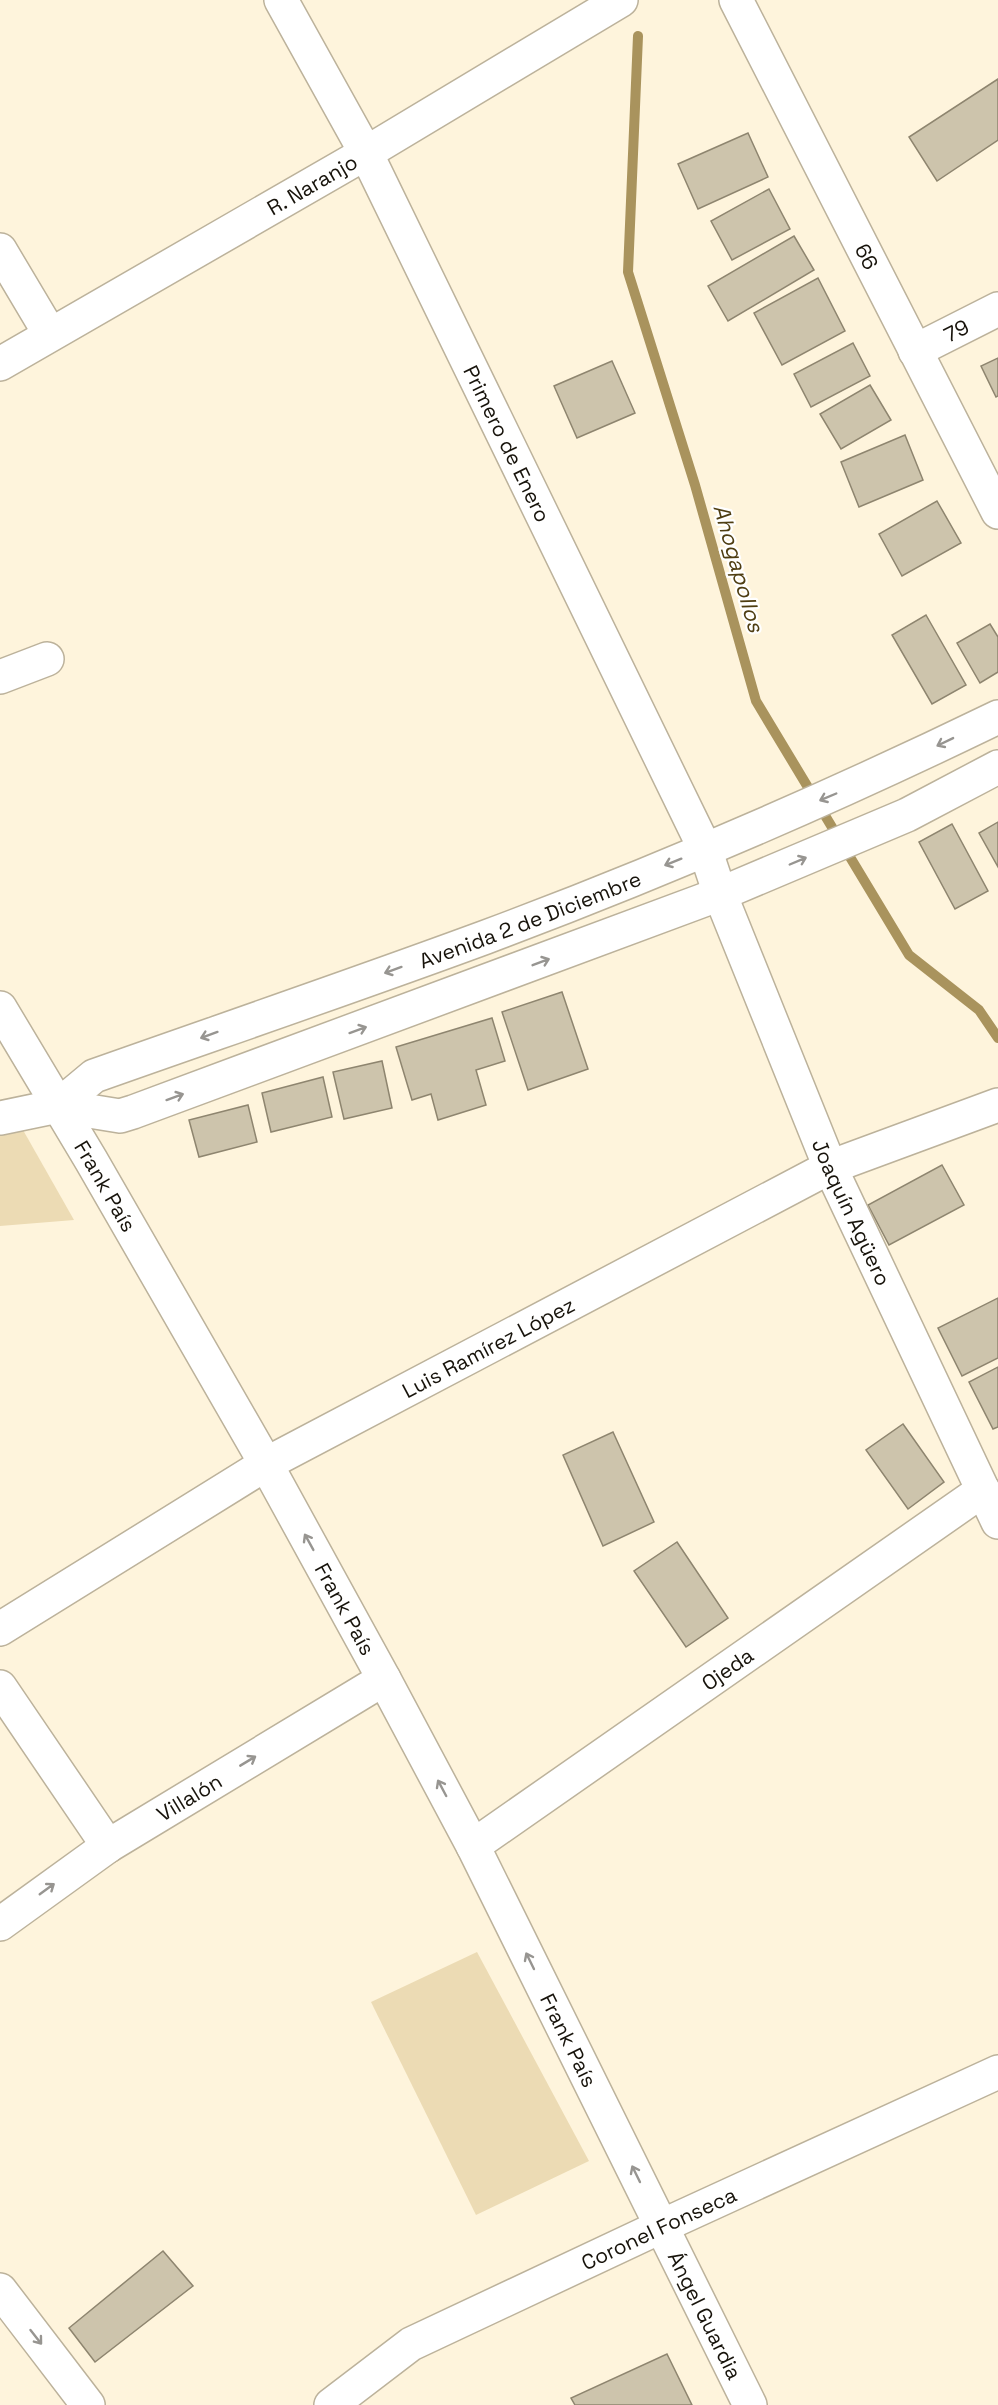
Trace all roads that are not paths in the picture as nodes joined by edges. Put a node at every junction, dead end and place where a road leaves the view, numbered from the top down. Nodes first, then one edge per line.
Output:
1 (281, 0) edge
2 (621, 0) edge
3 (736, 0) edge
4 (366, 153) junction
5 (0, 250) edge
6 (998, 309) edge
7 (50, 334) junction
8 (915, 351) junction
9 (0, 364) edge
10 (998, 512) edge
11 (47, 659) dead end
12 (0, 676) edge
13 (998, 717) edge
14 (998, 767) edge
15 (716, 845) junction
16 (732, 889) junction
17 (0, 1008) edge
18 (27, 1052) junction
19 (94, 1076) junction
20 (998, 1105) edge
21 (58, 1106) junction
22 (120, 1116) junction
23 (0, 1118) edge
24 (90, 1160) junction
25 (830, 1167) junction
26 (266, 1464) junction
27 (983, 1490) junction
28 (998, 1522) edge
29 (0, 1629) edge
30 (384, 1679) junction
31 (0, 1687) edge
32 (108, 1846) junction
33 (473, 1846) junction
34 (0, 1924) edge
35 (998, 2072) edge
36 (662, 2226) junction
37 (0, 2290) edge
38 (88, 2405) edge
39 (331, 2405) edge
40 (750, 2405) edge

1 - 4 street, Primero de Enero
2 - 4 street, R. Naranjo
3 - 8 street, 66
4 - 7 street, R. Naranjo
4 - 15 street, Primero de Enero
5 - 7 street
6 - 8 street, 79
7 - 9 street, R. Naranjo
8 - 10 street, 66
11 - 12 street
13 -> 15 street, Avenida 2 de Diciembre
16 -> 14 street, Avenida 2 de Diciembre
15 - 16 street, Primero de Enero
15 -> 19 street, Avenida 2 de Diciembre
22 -> 16 street, Avenida 2 de Diciembre
16 - 25 street, Joaquín Agüero
17 - 18 street, Frank País
18 - 19 street
18 - 21 street, Frank País
19 - 21 street, Avenida 2 de Diciembre
20 - 25 street, Luis Ramírez López
21 - 22 street, Avenida 2 de Diciembre
21 - 23 street, Avenida 2 de Diciembre
21 - 24 street, Frank País
22 - 24 street
24 - 26 street, Frank País
25 - 26 street, Luis Ramírez López
25 - 27 street, Joaquín Agüero
26 - 29 street, Luis Ramírez López
30 -> 26 street, Frank País
27 - 28 street, Joaquín Agüero
27 - 33 street, Ojeda
32 -> 30 street, Villalón
33 -> 30 street, Frank País
31 - 32 street
34 -> 32 street, Villalón
36 -> 33 street, Frank País
35 - 36 street, Coronel Fonseca
36 - 39 street, Coronel Fonseca
36 - 40 street, Ángel Guardia
37 -> 38 street

